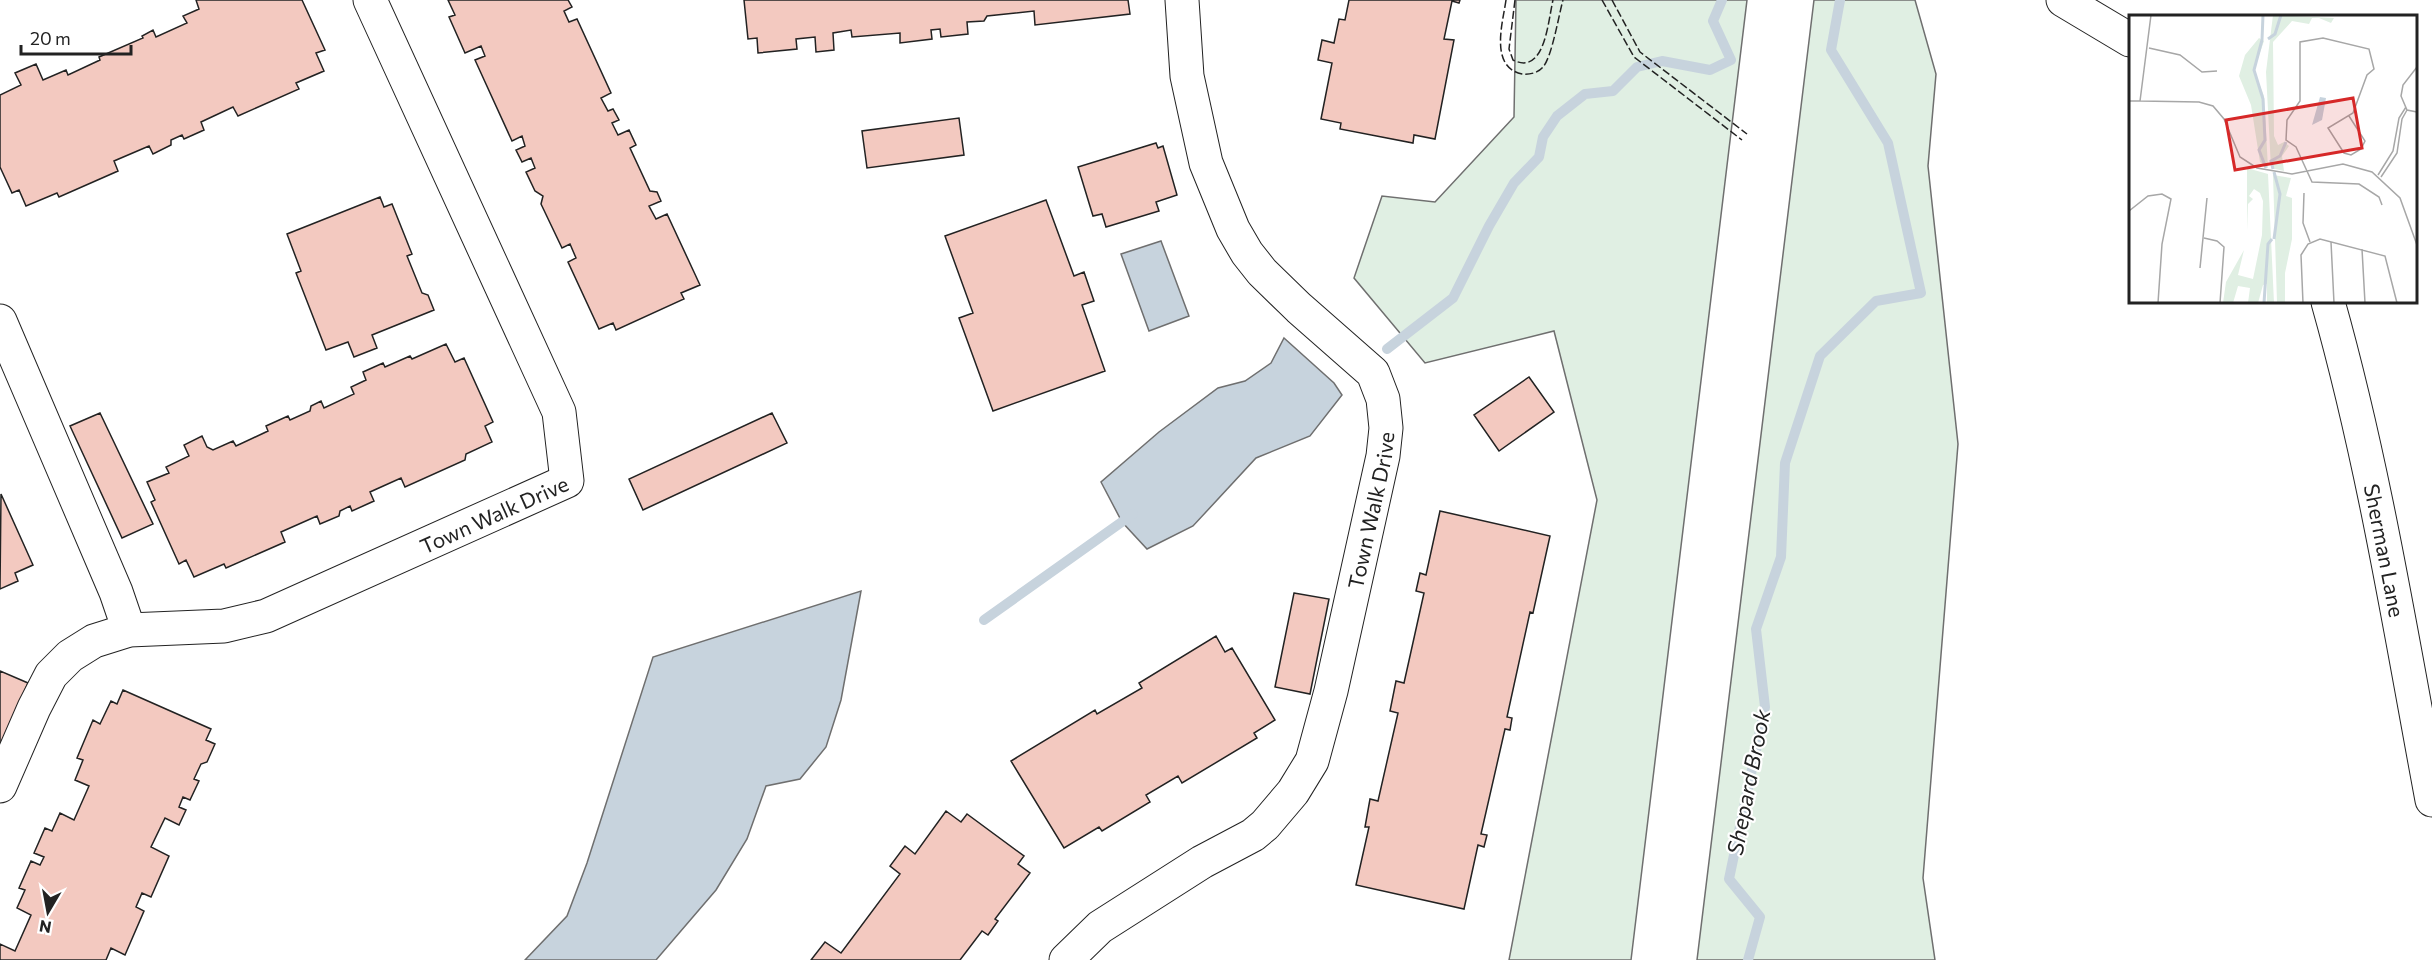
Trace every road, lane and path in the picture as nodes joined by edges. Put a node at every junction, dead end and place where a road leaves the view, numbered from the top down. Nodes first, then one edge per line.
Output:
1 (370, 0) edge
2 (1182, 0) edge
3 (2063, 0) edge
4 (2129, 39) edge
5 (2328, 303) edge
6 (0, 321) edge
7 (129, 630) junction
8 (0, 786) edge
9 (2432, 800) edge
10 (1066, 960) edge

1 - 7 street, Town Walk Drive
2 - 10 street, Town Walk Drive
3 - 4 street
5 - 9 street, Sherman Lane
6 - 7 street
7 - 8 street, Town Walk Drive

